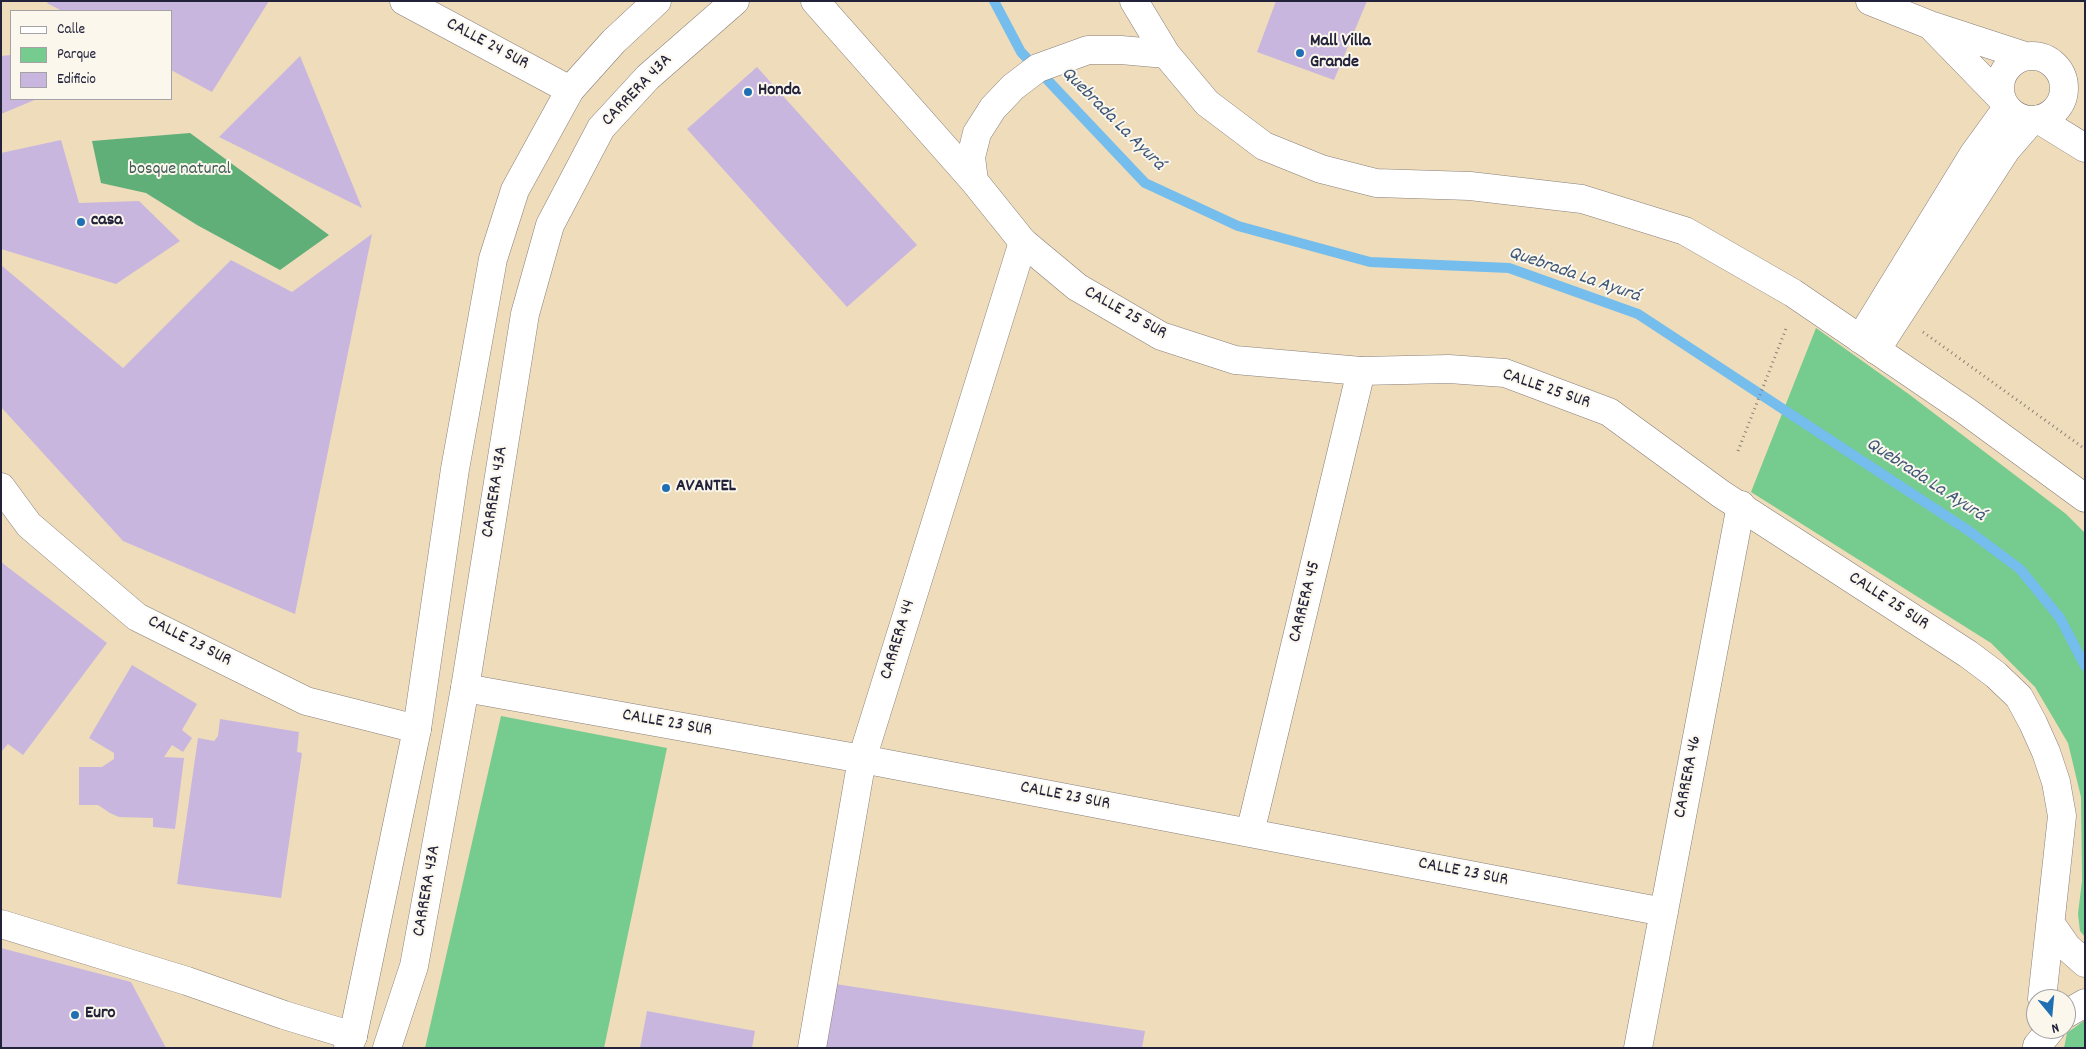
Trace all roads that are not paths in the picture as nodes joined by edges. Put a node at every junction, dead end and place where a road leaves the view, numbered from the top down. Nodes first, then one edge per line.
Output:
1 (404, 1) edge
2 (657, 1) edge
3 (735, 1) edge
4 (815, 1) edge
5 (1134, 1) edge
6 (1149, 1) edge
7 (1870, 1) edge
8 (1930, 25) junction
9 (1166, 54) junction
10 (2025, 56) junction
11 (2057, 68) junction
12 (2085, 78) edge
13 (570, 90) junction
14 (2004, 103) junction
15 (2035, 120) junction
16 (2085, 148) edge
17 (974, 181) junction
18 (1023, 242) junction
19 (1868, 344) junction
20 (1361, 371) junction
21 (1, 487) edge
22 (2085, 498) edge
23 (1741, 505) junction
24 (465, 688) junction
25 (417, 729) junction
26 (862, 759) junction
27 (1250, 832) junction
28 (1664, 912) junction
29 (1, 924) edge
30 (2052, 924) junction
31 (2085, 963) edge
32 (2043, 989) edge
33 (351, 1042) edge
34 (387, 1048) edge
35 (812, 1048) edge
36 (1638, 1048) edge

1 - 13 main road, CALLE 24 SUR
2 - 13 main road
3 - 24 main road, CARRERA 43A
4 - 17 main road, CALLE 25 SUR
5 - 9 main road
6 - 9 main road
7 - 8 main road
8 - 10 main road
8 - 14 main road
9 - 17 main road
9 - 19 main road
10 - 11 main road
10 - 14 main road
11 - 12 main road
11 - 15 main road
13 - 25 main road
14 - 15 main road
14 - 19 main road
15 - 16 main road
15 - 19 main road
17 - 18 main road, CALLE 25 SUR
18 - 20 main road, CALLE 25 SUR
18 - 26 main road, CARRERA 44
19 - 22 main road
20 - 23 main road, CALLE 25 SUR
20 - 27 main road, CARRERA 45
21 - 25 main road, CALLE 23 SUR
23 - 28 main road, CARRERA 46
23 - 30 main road, CALLE 25 SUR
24 - 26 main road, CALLE 23 SUR
24 - 34 main road, CARRERA 43A
25 - 33 main road
26 - 27 main road, CALLE 23 SUR
26 - 35 main road, CARRERA 44
27 - 28 main road, CALLE 23 SUR
28 - 36 main road, CARRERA 46
29 - 33 main road
30 - 31 main road
30 - 32 main road, CALLE 25 SUR

